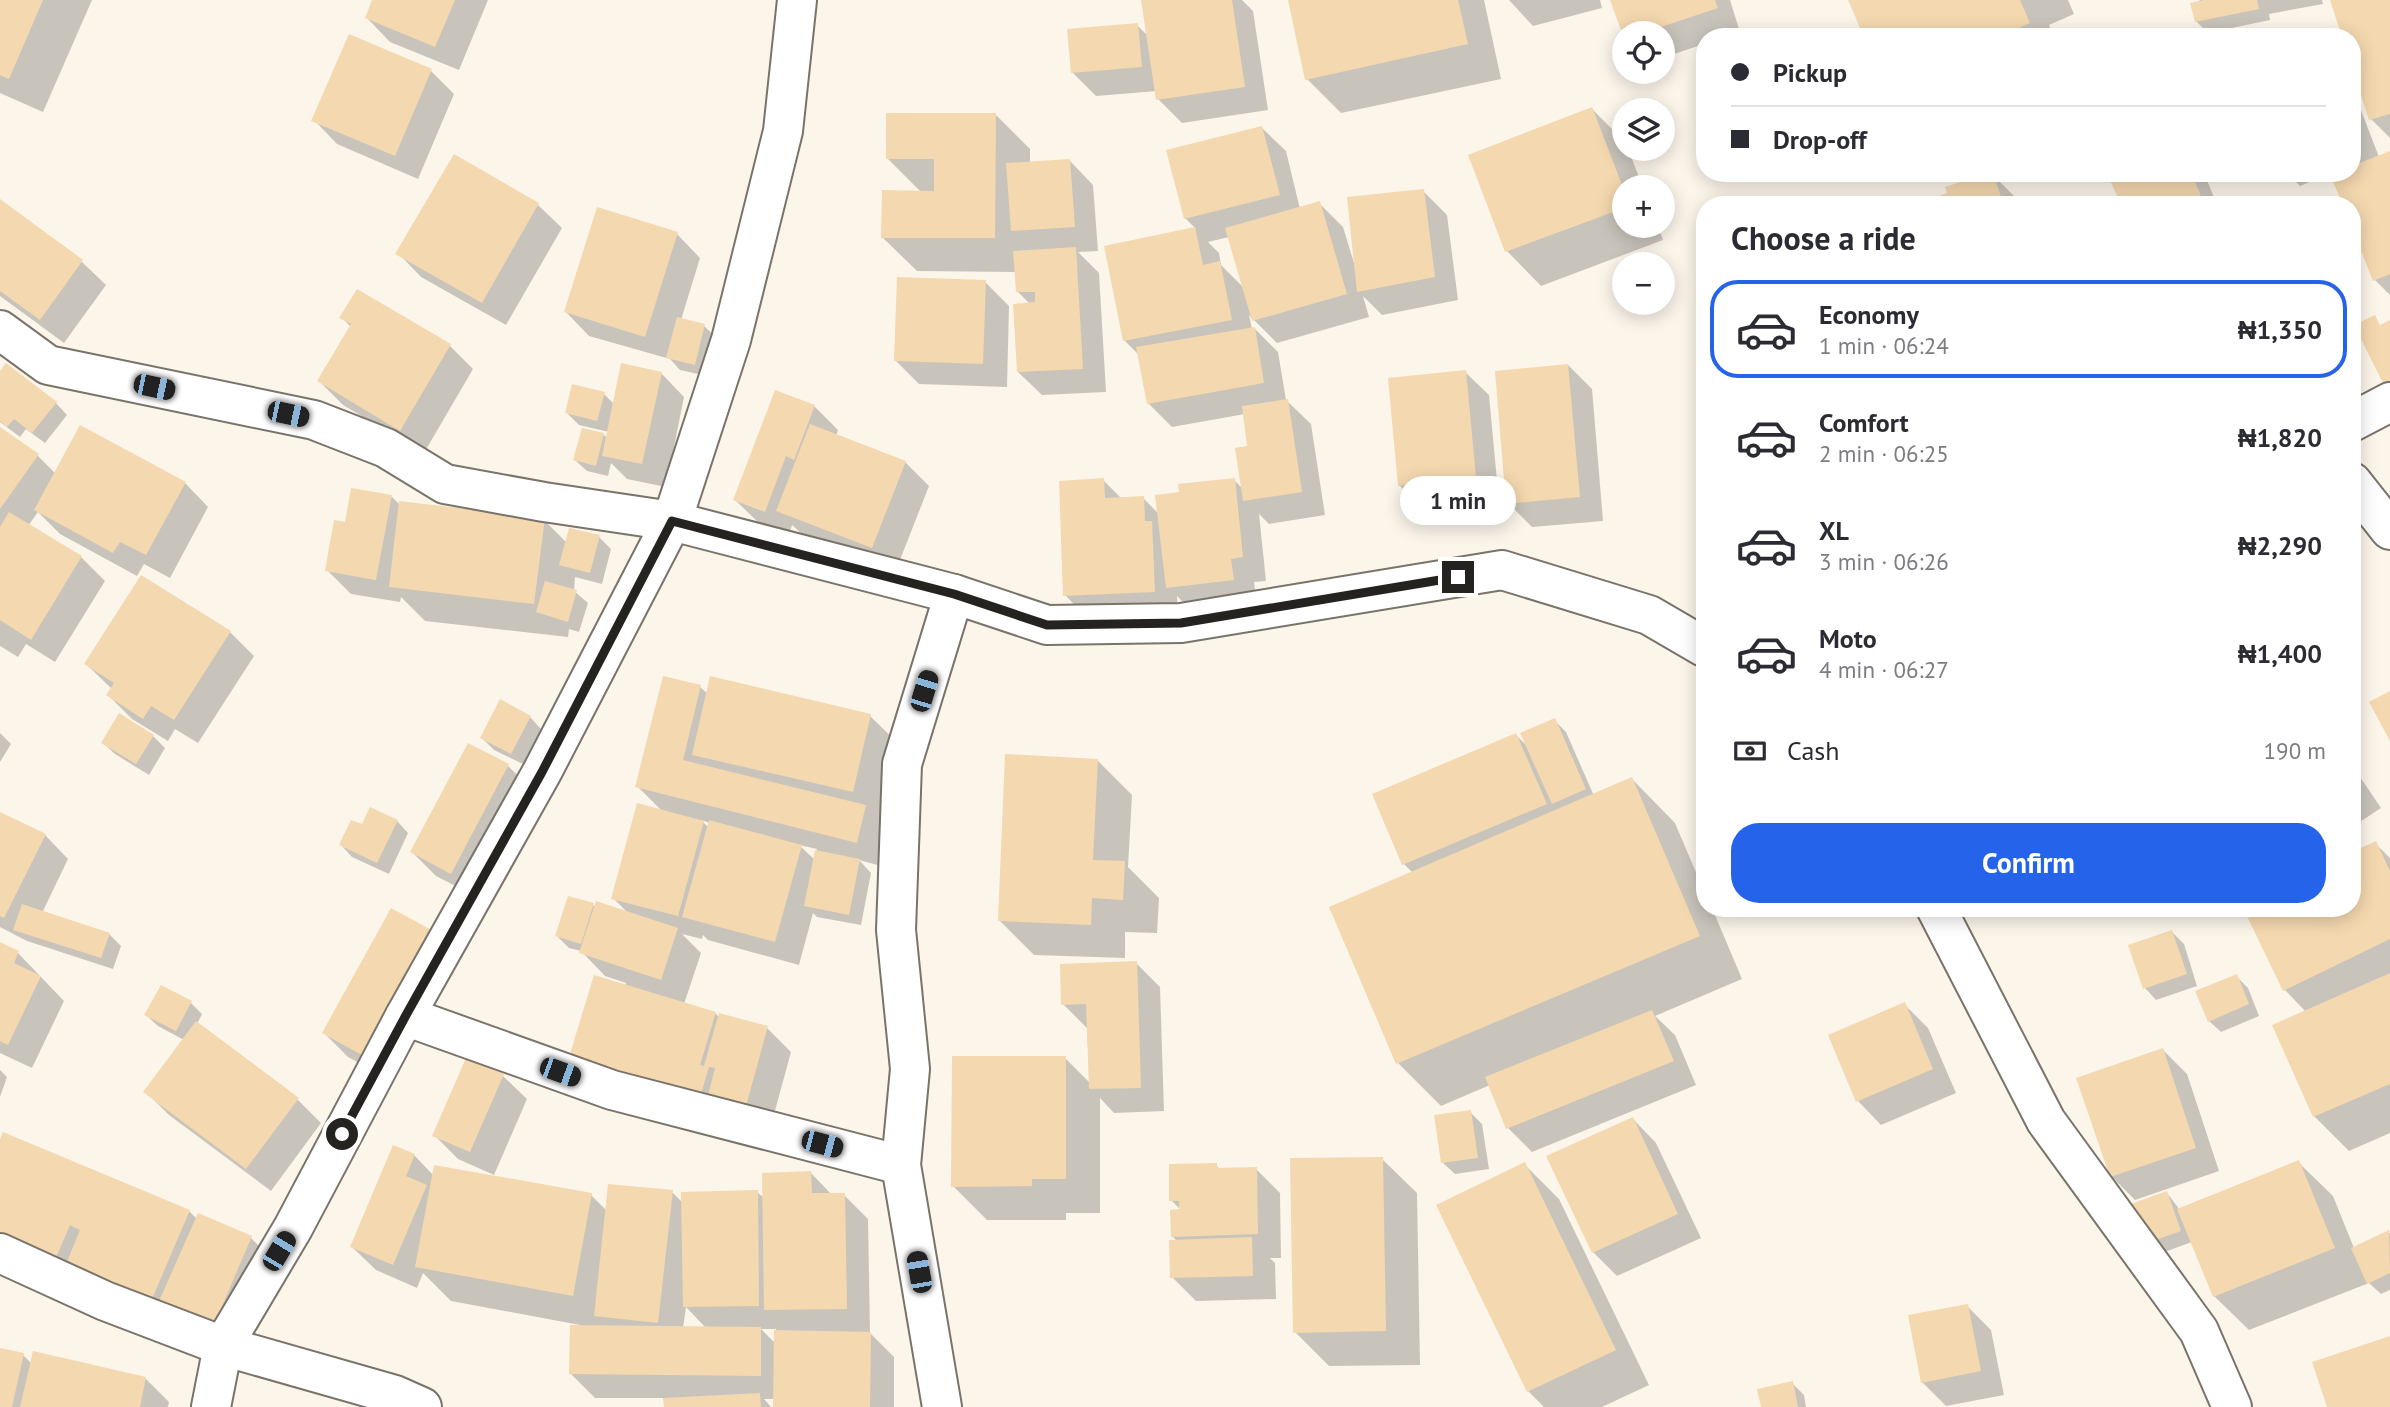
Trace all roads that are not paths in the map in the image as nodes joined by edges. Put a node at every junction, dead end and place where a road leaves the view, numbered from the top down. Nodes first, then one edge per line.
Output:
1 (797, 0) edge
2 (0, 330) edge
3 (2390, 402) edge
4 (2361, 417) edge
5 (2361, 493) edge
6 (672, 521) junction
7 (2390, 530) edge
8 (954, 594) junction
9 (1696, 642) edge
10 (1941, 917) edge
11 (405, 1017) junction
12 (901, 1165) junction
13 (0, 1253) edge
14 (223, 1346) junction
15 (211, 1407) edge
16 (422, 1407) edge
17 (942, 1407) edge
18 (2232, 1407) edge

1 - 6 street
2 - 6 street
3 - 4 street
5 - 7 street
6 - 8 street
6 - 11 street
8 - 9 street
8 - 12 street
10 - 18 street
11 - 12 street
11 - 14 street
12 - 17 street
13 - 14 street
14 - 15 street
14 - 16 street

